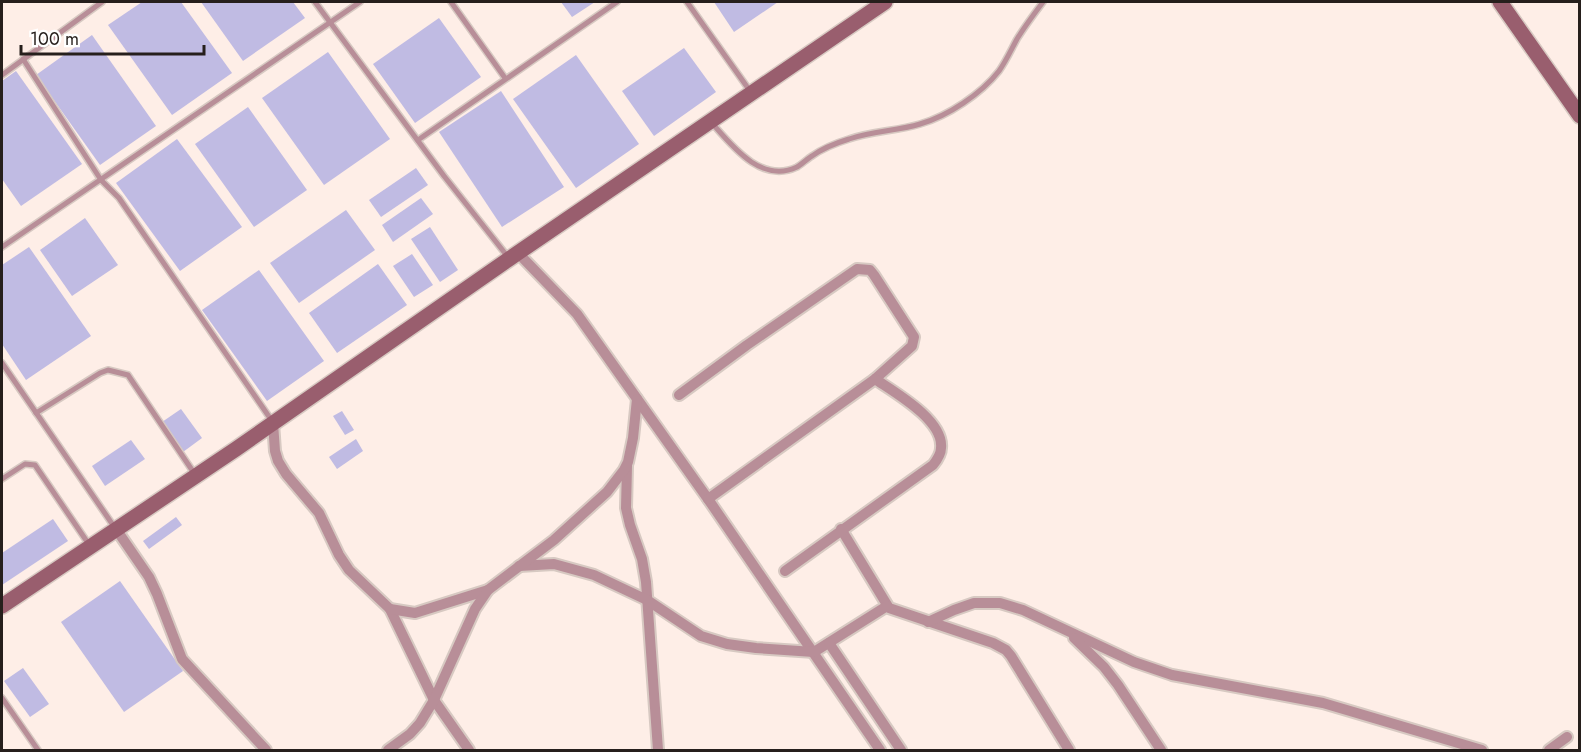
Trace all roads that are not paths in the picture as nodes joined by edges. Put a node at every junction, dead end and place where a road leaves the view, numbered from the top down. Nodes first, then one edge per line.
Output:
1 (102, 2) edge
2 (315, 2) edge
3 (360, 2) edge
4 (451, 2) edge
5 (617, 2) edge
6 (687, 2) edge
7 (885, 2) edge
8 (1043, 2) edge
9 (1500, 2) edge
10 (330, 22) junction
11 (24, 59) junction
12 (2, 75) edge
13 (505, 78) junction
14 (751, 93) junction
15 (1580, 116) edge
16 (710, 121) junction
17 (418, 140) junction
18 (101, 180) junction
19 (2, 247) edge
20 (513, 256) junction
21 (2, 363) edge
22 (874, 379) junction
23 (679, 394) dead end
24 (637, 399) junction
25 (36, 413) junction
26 (273, 423) junction
27 (628, 462) junction
28 (195, 475) junction
29 (2, 478) edge
30 (708, 499) junction
31 (116, 529) junction
32 (841, 529) junction
33 (90, 546) junction
34 (519, 566) junction
35 (785, 571) dead end
36 (488, 590) junction
37 (647, 600) junction
38 (2, 606) edge
39 (887, 606) junction
40 (390, 609) junction
41 (928, 622) junction
42 (1068, 632) junction
43 (829, 643) junction
44 (814, 652) junction
45 (2, 698) edge
46 (434, 700) junction
47 (1567, 737) dead end
48 (38, 750) edge
49 (266, 750) edge
50 (388, 750) edge
51 (469, 750) edge
52 (658, 750) edge
53 (880, 750) edge
54 (902, 750) edge
55 (1069, 750) edge
56 (1161, 750) edge
57 (1482, 750) edge
58 (1549, 750) edge

1 - 11 lane
2 - 10 lane
3 - 10 lane
4 - 13 lane
5 - 13 lane
6 - 14 lane
7 - 14 main road
8 - 16 lane
9 - 15 main road
10 - 17 lane
10 - 18 lane
11 - 12 lane
11 - 18 lane
13 - 17 lane
14 - 16 main road
16 - 20 main road
17 - 20 lane
18 - 19 lane
18 - 26 lane
20 - 24 street
20 - 26 main road
21 - 25 lane
22 - 23 street
22 - 30 street
22 - 32 street
24 - 27 street
24 - 30 street
25 - 28 lane
25 - 31 lane
26 - 28 main road
26 - 40 street
27 - 34 street
27 - 37 street
28 - 31 main road
29 - 33 lane
30 - 44 street
31 - 33 main road
31 - 49 street
32 - 35 street
32 - 39 street
33 - 38 main road
34 - 36 street
34 - 37 street
36 - 40 street
36 - 46 street
37 - 44 street
37 - 52 street
39 - 41 street
39 - 43 street
40 - 46 street
41 - 42 street
41 - 55 street
42 - 56 street
42 - 57 street
43 - 44 street
43 - 54 street
44 - 53 street
45 - 48 lane
46 - 50 street
46 - 51 street
47 - 58 street

